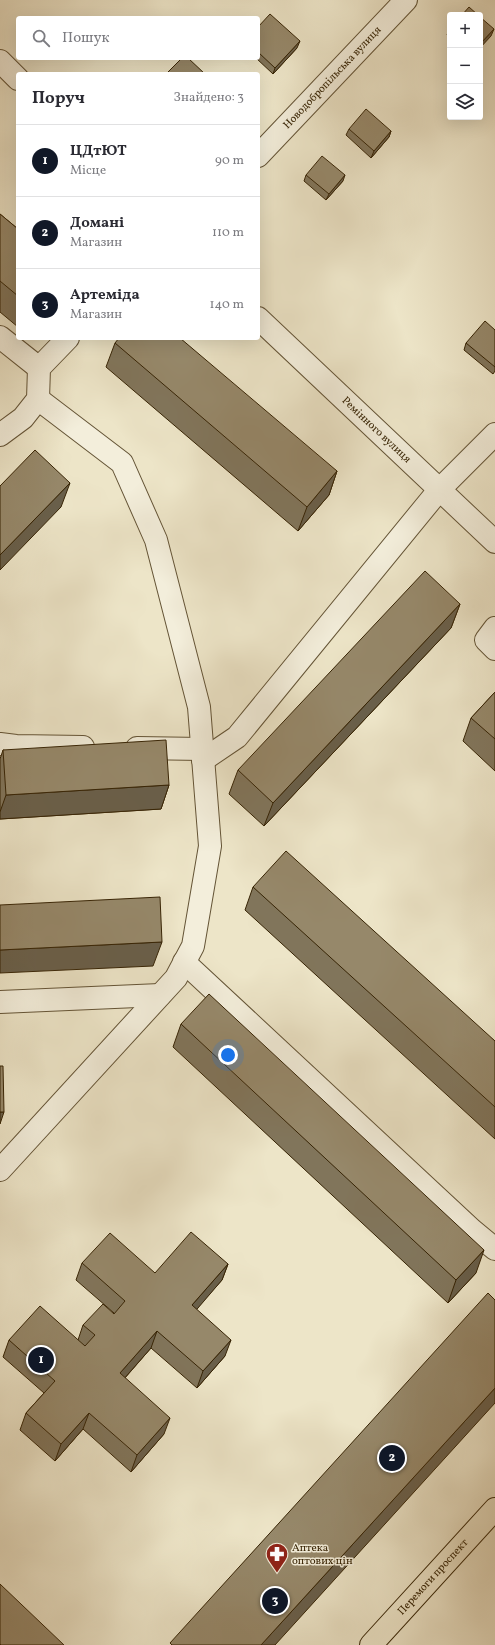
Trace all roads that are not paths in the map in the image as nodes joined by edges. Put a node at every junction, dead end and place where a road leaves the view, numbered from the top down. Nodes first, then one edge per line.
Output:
1 (406, 0) edge
2 (0, 61) edge
3 (16, 77) edge
4 (260, 154) edge
5 (260, 320) edge
6 (0, 337) edge
7 (66, 340) edge
8 (38, 368) junction
9 (38, 399) junction
10 (495, 434) edge
11 (0, 435) edge
12 (439, 490) junction
13 (495, 542) edge
14 (495, 628) edge
15 (495, 649) edge
16 (0, 744) edge
17 (203, 754) junction
18 (184, 962) junction
19 (160, 995) junction
20 (0, 1002) edge
21 (3, 1163) edge
22 (495, 1249) edge
23 (495, 1509) edge
24 (371, 1645) edge

1 - 4 street, Новодобропільська вулиця
2 - 3 street
5 - 12 street, Ремінного вулиця
6 - 8 street
7 - 8 street
8 - 9 street
9 - 11 street
9 - 17 street
10 - 12 street
12 - 13 street, Ремінного вулиця
12 - 17 street
14 - 15 street
16 - 17 street
17 - 18 street
18 - 19 street
18 - 22 street
19 - 20 street
19 - 21 street
23 - 24 main road, Перемоги проспект

